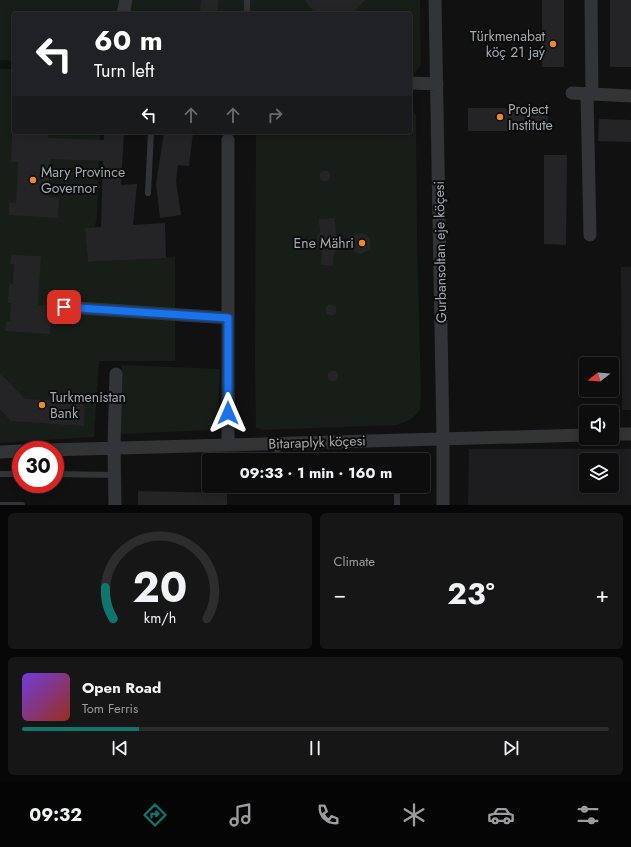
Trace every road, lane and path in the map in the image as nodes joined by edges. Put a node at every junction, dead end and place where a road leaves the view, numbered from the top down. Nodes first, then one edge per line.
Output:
1 (126, 0) edge
2 (247, 0) edge
3 (435, 0) edge
4 (591, 0) edge
5 (123, 12) edge
6 (247, 12) edge
7 (412, 83) edge
8 (437, 84) junction
9 (572, 93) dead end
10 (589, 94) junction
11 (631, 96) edge
12 (151, 134) edge
13 (228, 140) dead end
14 (148, 193) dead end
15 (590, 235) dead end
16 (64, 307) dead end
17 (228, 318) junction
18 (116, 374) dead end
19 (619, 434) edge
20 (631, 434) edge
21 (579, 435) edge
22 (444, 438) junction
23 (278, 444) junction
24 (228, 445) junction
25 (114, 447) junction
26 (64, 449) edge
27 (12, 451) edge
28 (0, 452) edge
29 (277, 453) edge
30 (0, 474) edge
31 (12, 474) edge
32 (64, 474) edge
33 (116, 475) junction
34 (397, 493) edge
35 (0, 504) edge
36 (22, 505) edge
37 (115, 505) edge
38 (397, 505) edge
39 (443, 505) edge

1 - 5 street
2 - 6 lane
3 - 8 street, Gurbansoltan eje köçesi
4 - 10 street
7 - 8 street
8 - 22 street, Gurbansoltan eje köçesi
9 - 10 street
10 - 11 street
10 - 15 street
12 - 14 lane
13 - 17 street
16 - 17 street
17 - 24 street
18 - 25 street
19 - 20 street
21 - 22 street, Bitaraplyk köçesi
22 - 23 street, Bitaraplyk köçesi
22 - 39 street, Gurbansoltan eje köçesi
23 - 24 street, Bitaraplyk köçesi
23 - 29 lane
24 - 25 street, Bitaraplyk köçesi
25 - 26 street, Bitaraplyk köçesi
25 - 33 street
27 - 28 street
30 - 31 lane
32 - 33 lane
33 - 37 street
34 - 38 lane
35 - 36 lane

